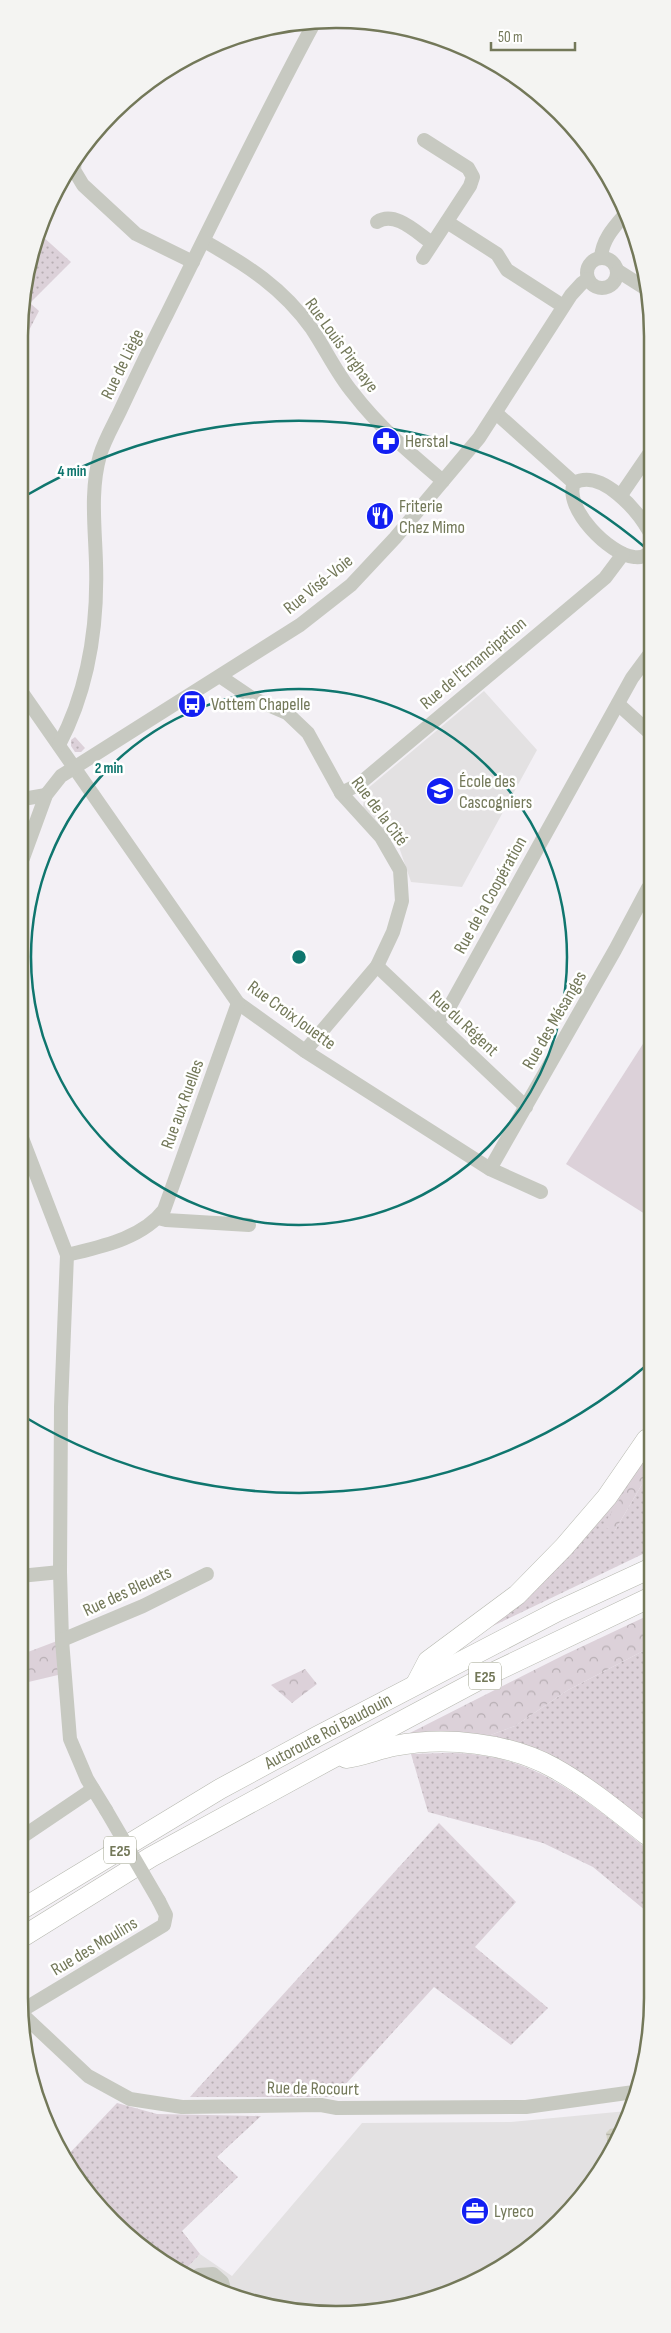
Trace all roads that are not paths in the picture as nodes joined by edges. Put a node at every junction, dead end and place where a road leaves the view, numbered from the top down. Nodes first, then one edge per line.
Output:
1 (311, 28) edge
2 (424, 140) dead end
3 (75, 171) edge
4 (621, 220) edge
5 (377, 222) dead end
6 (447, 222) junction
7 (204, 240) junction
8 (432, 243) junction
9 (423, 258) dead end
10 (601, 258) junction
11 (192, 262) junction
12 (618, 271) junction
13 (588, 279) junction
14 (639, 285) edge
15 (563, 306) junction
16 (496, 413) junction
17 (644, 461) edge
18 (443, 481) junction
19 (574, 483) junction
20 (621, 495) junction
21 (644, 525) edge
22 (623, 554) junction
23 (644, 555) edge
24 (644, 661) edge
25 (221, 677) junction
26 (28, 701) edge
27 (618, 704) junction
28 (644, 727) edge
29 (59, 745) junction
30 (74, 767) junction
31 (341, 793) junction
32 (46, 795) junction
33 (28, 798) edge
34 (28, 844) edge
35 (644, 896) edge
36 (377, 966) junction
37 (238, 1003) junction
38 (437, 1022) junction
39 (305, 1051) junction
40 (526, 1107) junction
41 (28, 1154) edge
42 (490, 1169) junction
43 (541, 1192) dead end
44 (158, 1218) junction
45 (249, 1225) dead end
46 (67, 1255) junction
47 (644, 1443) edge
48 (644, 1571) edge
49 (60, 1572) junction
50 (207, 1574) dead end
51 (28, 1575) edge
52 (644, 1600) edge
53 (62, 1640) junction
54 (416, 1684) junction
55 (327, 1761) junction
56 (93, 1789) junction
57 (28, 1833) edge
58 (644, 1833) edge
59 (28, 1906) edge
60 (28, 1933) edge
61 (28, 2009) edge
62 (28, 2019) edge
63 (628, 2093) edge
64 (201, 2275) edge
65 (222, 2284) edge

1 - 7 street, Rue de Liège
2 - 6 street
3 - 11 street
4 - 10 street, Rue Visé-Voie
5 - 8 street
6 - 8 street
6 - 15 street
7 - 11 street, Rue de Liège
7 - 18 street, Rue Louis Pirghaye
8 - 9 street
10 - 12 street
10 - 13 street, Rue Visé-Voie
11 - 29 street, Rue de Liège
12 - 13 street
12 - 14 street
13 - 15 street, Rue Visé-Voie
15 - 16 street, Rue Visé-Voie
16 - 18 street, Rue Visé-Voie
16 - 19 street
17 - 20 street
18 - 25 street, Rue Visé-Voie
19 - 20 street
19 - 22 street
20 - 21 street
22 - 23 street
22 - 31 street, Rue de l'Emancipation
24 - 27 street, Rue de la Coopération
25 - 30 street, Rue Visé-Voie
25 - 31 street, Rue de la Cité
26 - 29 street, Rue Croix Jouette
27 - 28 street
27 - 38 street, Rue de la Coopération
29 - 30 street, Rue Croix Jouette
30 - 32 street, Rue Visé-Voie
30 - 37 street, Rue Croix Jouette
31 - 36 street, Rue de la Cité
32 - 33 street
32 - 34 street, Rue Visé-Voie
35 - 40 street, Rue des Mésanges
36 - 38 street, Rue du Régent
36 - 39 street, Rue de la Cité
37 - 39 street, Rue Croix Jouette
37 - 44 street, Rue aux Ruelles
38 - 40 street, Rue du Régent
39 - 42 street, Rue Croix Jouette
40 - 42 street, Rue des Mésanges
41 - 46 street
42 - 43 street, Rue Croix Jouette
44 - 45 street
44 - 46 street
46 - 49 street, Rue des Moulins
47 - 54 highway
48 - 54 highway, Autoroute Roi Baudouin / E25
49 - 51 street
49 - 53 street, Rue des Moulins
50 - 53 street, Rue des Bleuets
52 - 55 highway, E25
53 - 56 street, Rue des Moulins
54 - 59 highway, Autoroute Roi Baudouin / E25
55 - 58 highway
55 - 60 highway, Autoroute Roi Baudouin / E25
56 - 57 street
56 - 61 street, Rue des Moulins, bridge
62 - 63 street, Rue de Rocourt
64 - 65 street

